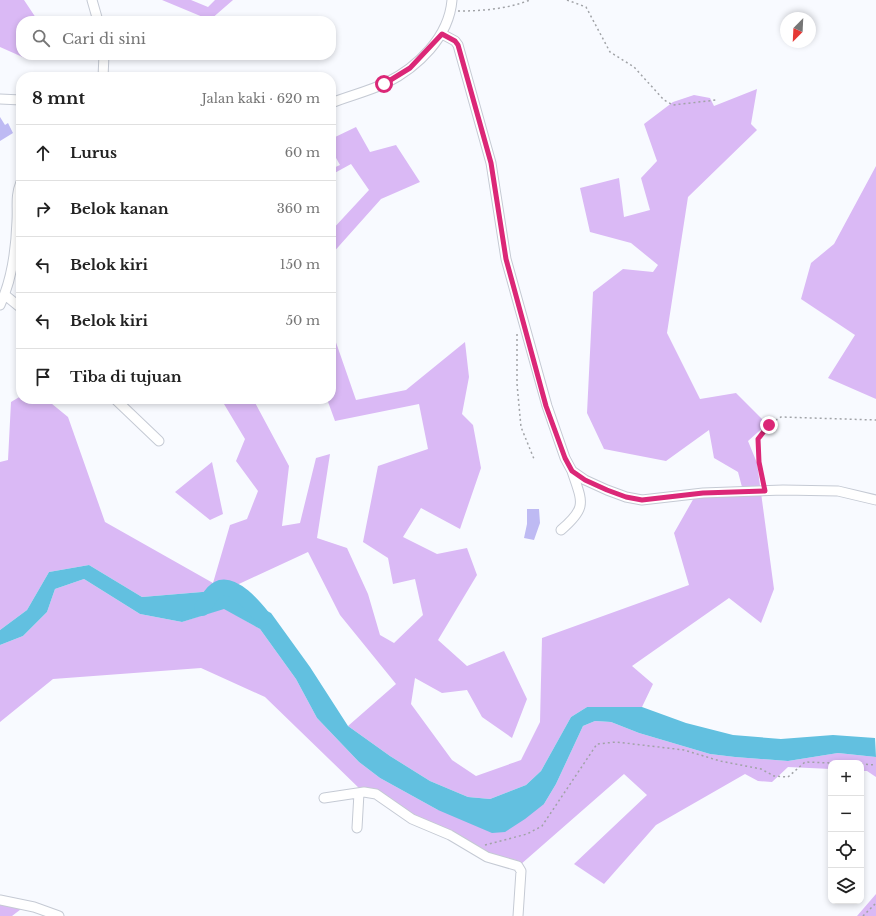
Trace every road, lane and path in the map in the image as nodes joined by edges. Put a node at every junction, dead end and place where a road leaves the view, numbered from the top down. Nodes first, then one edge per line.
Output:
1 (92, 0) edge
2 (452, 0) edge
3 (530, 0) edge
4 (567, 0) edge
5 (450, 10) junction
6 (97, 16) edge
7 (442, 34) junction
8 (104, 60) edge
9 (103, 72) edge
10 (0, 98) edge
11 (16, 100) edge
12 (716, 100) dead end
13 (336, 101) edge
14 (16, 230) edge
15 (5, 295) junction
16 (16, 304) edge
17 (0, 305) edge
18 (517, 333) dead end
19 (120, 404) edge
20 (876, 420) edge
21 (159, 441) dead end
22 (534, 459) dead end
23 (572, 471) junction
24 (765, 491) junction
25 (876, 500) edge
26 (560, 530) dead end
27 (828, 763) edge
28 (864, 764) edge
29 (876, 765) edge
30 (359, 793) junction
31 (324, 798) dead end
32 (357, 828) dead end
33 (473, 849) junction
34 (0, 900) edge
35 (876, 903) edge
36 (59, 916) edge
37 (518, 916) edge
38 (863, 916) edge

1 - 6 street
2 - 5 street
3 - 5 path
4 - 12 path
5 - 7 street
7 - 13 street
7 - 23 street
8 - 9 street
10 - 11 street
14 - 15 street
15 - 16 street
15 - 17 street
18 - 22 path
19 - 21 street
20 - 24 path
23 - 24 street
23 - 26 street
24 - 25 street
27 - 33 path
28 - 29 path
30 - 31 street
30 - 32 street
30 - 33 street
33 - 37 street
34 - 36 street
35 - 38 path

